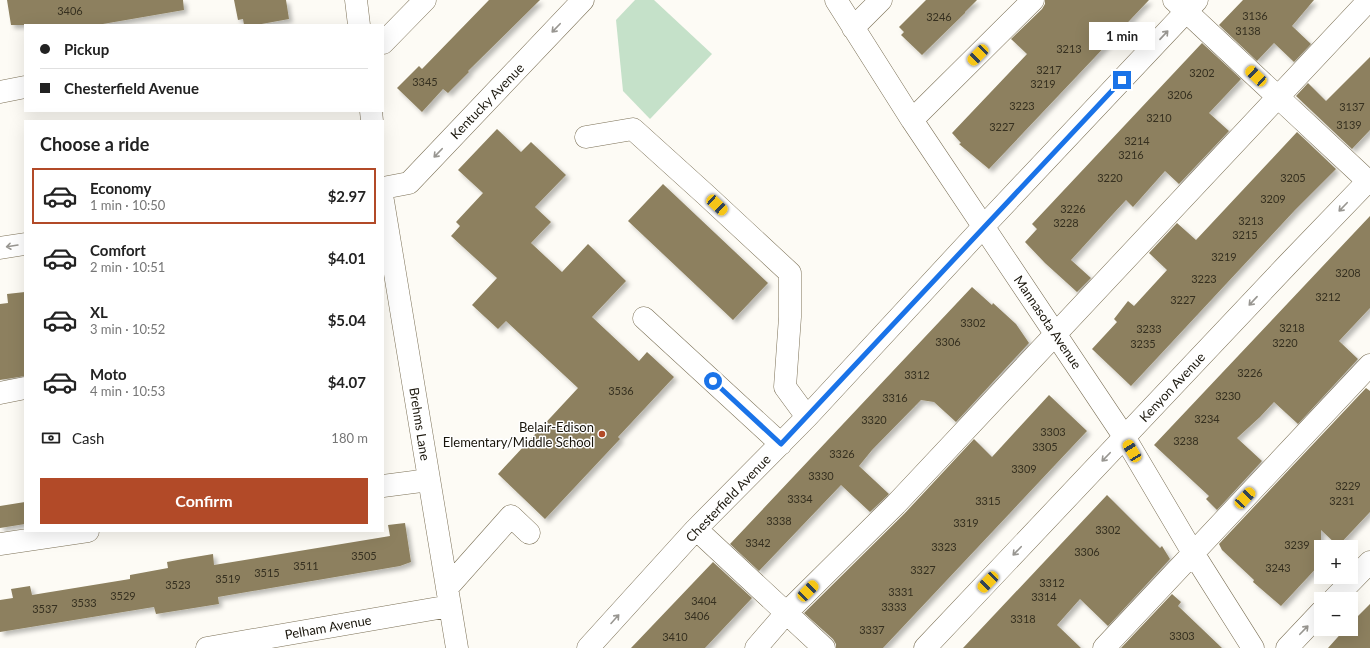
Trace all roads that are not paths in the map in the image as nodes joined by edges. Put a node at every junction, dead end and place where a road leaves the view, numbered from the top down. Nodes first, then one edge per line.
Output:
1 (356, 0) edge
2 (425, 0) edge
3 (583, 0) edge
4 (836, 0) edge
5 (881, 0) edge
6 (1033, 0) edge
7 (1369, 0) edge
8 (1186, 4) edge
9 (359, 24) edge
10 (853, 28) junction
11 (384, 42) edge
12 (24, 87) edge
13 (0, 92) edge
14 (1279, 98) junction
15 (912, 120) junction
16 (586, 137) dead end
17 (1369, 181) edge
18 (384, 188) edge
19 (384, 207) edge
20 (983, 227) junction
21 (24, 244) edge
22 (0, 248) edge
23 (644, 318) dead end
24 (1056, 334) junction
25 (1370, 365) edge
26 (24, 388) edge
27 (0, 393) edge
28 (807, 417) junction
29 (1125, 438) junction
30 (781, 444) junction
31 (429, 480) junction
32 (384, 486) edge
33 (696, 529) junction
34 (81, 532) edge
35 (529, 533) dead end
36 (0, 544) edge
37 (1193, 553) junction
38 (1370, 562) edge
39 (1341, 592) edge
40 (448, 597) junction
41 (786, 612) junction
42 (1314, 619) edge
43 (207, 648) edge
44 (457, 648) edge
45 (588, 648) edge
46 (756, 648) edge
47 (824, 648) edge
48 (925, 648) edge
49 (1104, 648) edge
50 (1253, 648) edge
51 (1286, 648) edge

1 - 9 street
2 - 11 street
3 -> 18 street, Kentucky Avenue
4 - 10 street, Mannasota Avenue
5 - 10 street
6 - 15 street
7 - 14 street
8 - 14 street
20 -> 8 street, Chesterfield Avenue
10 - 15 street, Mannasota Avenue
12 - 13 street
14 - 17 street
14 - 24 street
15 - 20 street, Mannasota Avenue
16 - 28 street
17 -> 29 street, Kenyon Avenue
19 - 31 street, Brehms Lane
20 - 24 street, Mannasota Avenue
20 - 28 street, Chesterfield Avenue
21 -> 22 street
23 - 30 street
24 - 29 street, Mannasota Avenue
24 - 41 street
25 - 37 street
26 - 27 street
28 - 30 street, Chesterfield Avenue
29 - 37 street, Mannasota Avenue
29 -> 48 street, Kenyon Avenue
30 - 33 street, Chesterfield Avenue
31 - 32 street
31 - 40 street, Brehms Lane
33 - 41 street
45 -> 33 street, Chesterfield Avenue
34 - 36 street
35 - 40 street
37 - 49 street
37 - 50 street, Mannasota Avenue
38 - 39 street
40 - 43 street, Pelham Avenue
40 - 44 street, Brehms Lane
41 - 46 street
41 - 47 street
51 -> 42 street

